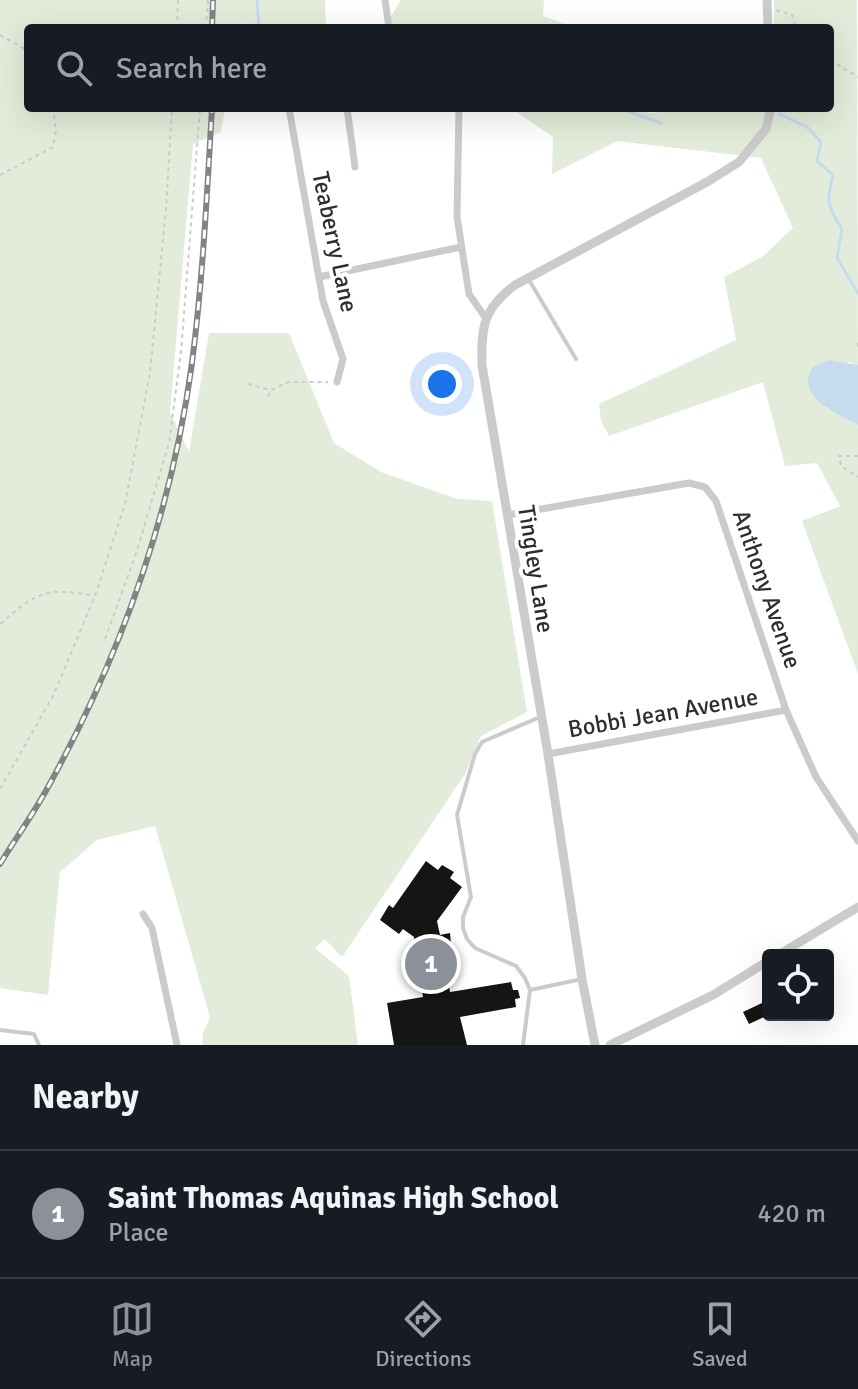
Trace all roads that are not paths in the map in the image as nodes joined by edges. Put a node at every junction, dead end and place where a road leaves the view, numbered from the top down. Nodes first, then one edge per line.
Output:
1 (385, 0) edge
2 (767, 3) edge
3 (388, 24) edge
4 (768, 24) edge
5 (290, 112) edge
6 (348, 112) edge
7 (459, 112) edge
8 (770, 112) edge
9 (355, 167) dead end
10 (461, 247) junction
11 (319, 277) junction
12 (527, 278) junction
13 (485, 317) junction
14 (576, 359) dead end
15 (337, 382) road end
16 (507, 515) junction
17 (786, 710) junction
18 (540, 717) junction
19 (548, 754) junction
20 (858, 841) edge
21 (858, 907) edge
22 (143, 914) dead end
23 (788, 949) edge
24 (762, 965) edge
25 (582, 979) junction
26 (530, 990) junction
27 (0, 1030) edge
28 (39, 1045) edge
29 (177, 1045) edge
30 (523, 1045) edge
31 (595, 1045) edge
32 (610, 1045) edge

1 - 3 street
2 - 4 street
5 - 11 street, Teaberry Lane
6 - 9 street
7 - 10 street
8 - 12 street
10 - 11 street
10 - 13 street
11 - 15 street, Teaberry Lane
12 - 13 street
12 - 14 lane
13 - 16 street, Tingley Lane
16 - 17 street, Anthony Avenue
16 - 18 street, Tingley Lane
17 - 19 street, Bobbi Jean Avenue
17 - 20 street, Anthony Avenue
18 - 19 street, Tingley Lane
18 - 26 lane
19 - 25 street, Tingley Lane
21 - 23 street
22 - 29 street
24 - 32 street
25 - 26 lane
25 - 31 street, Tingley Lane
26 - 30 lane
27 - 28 lane

